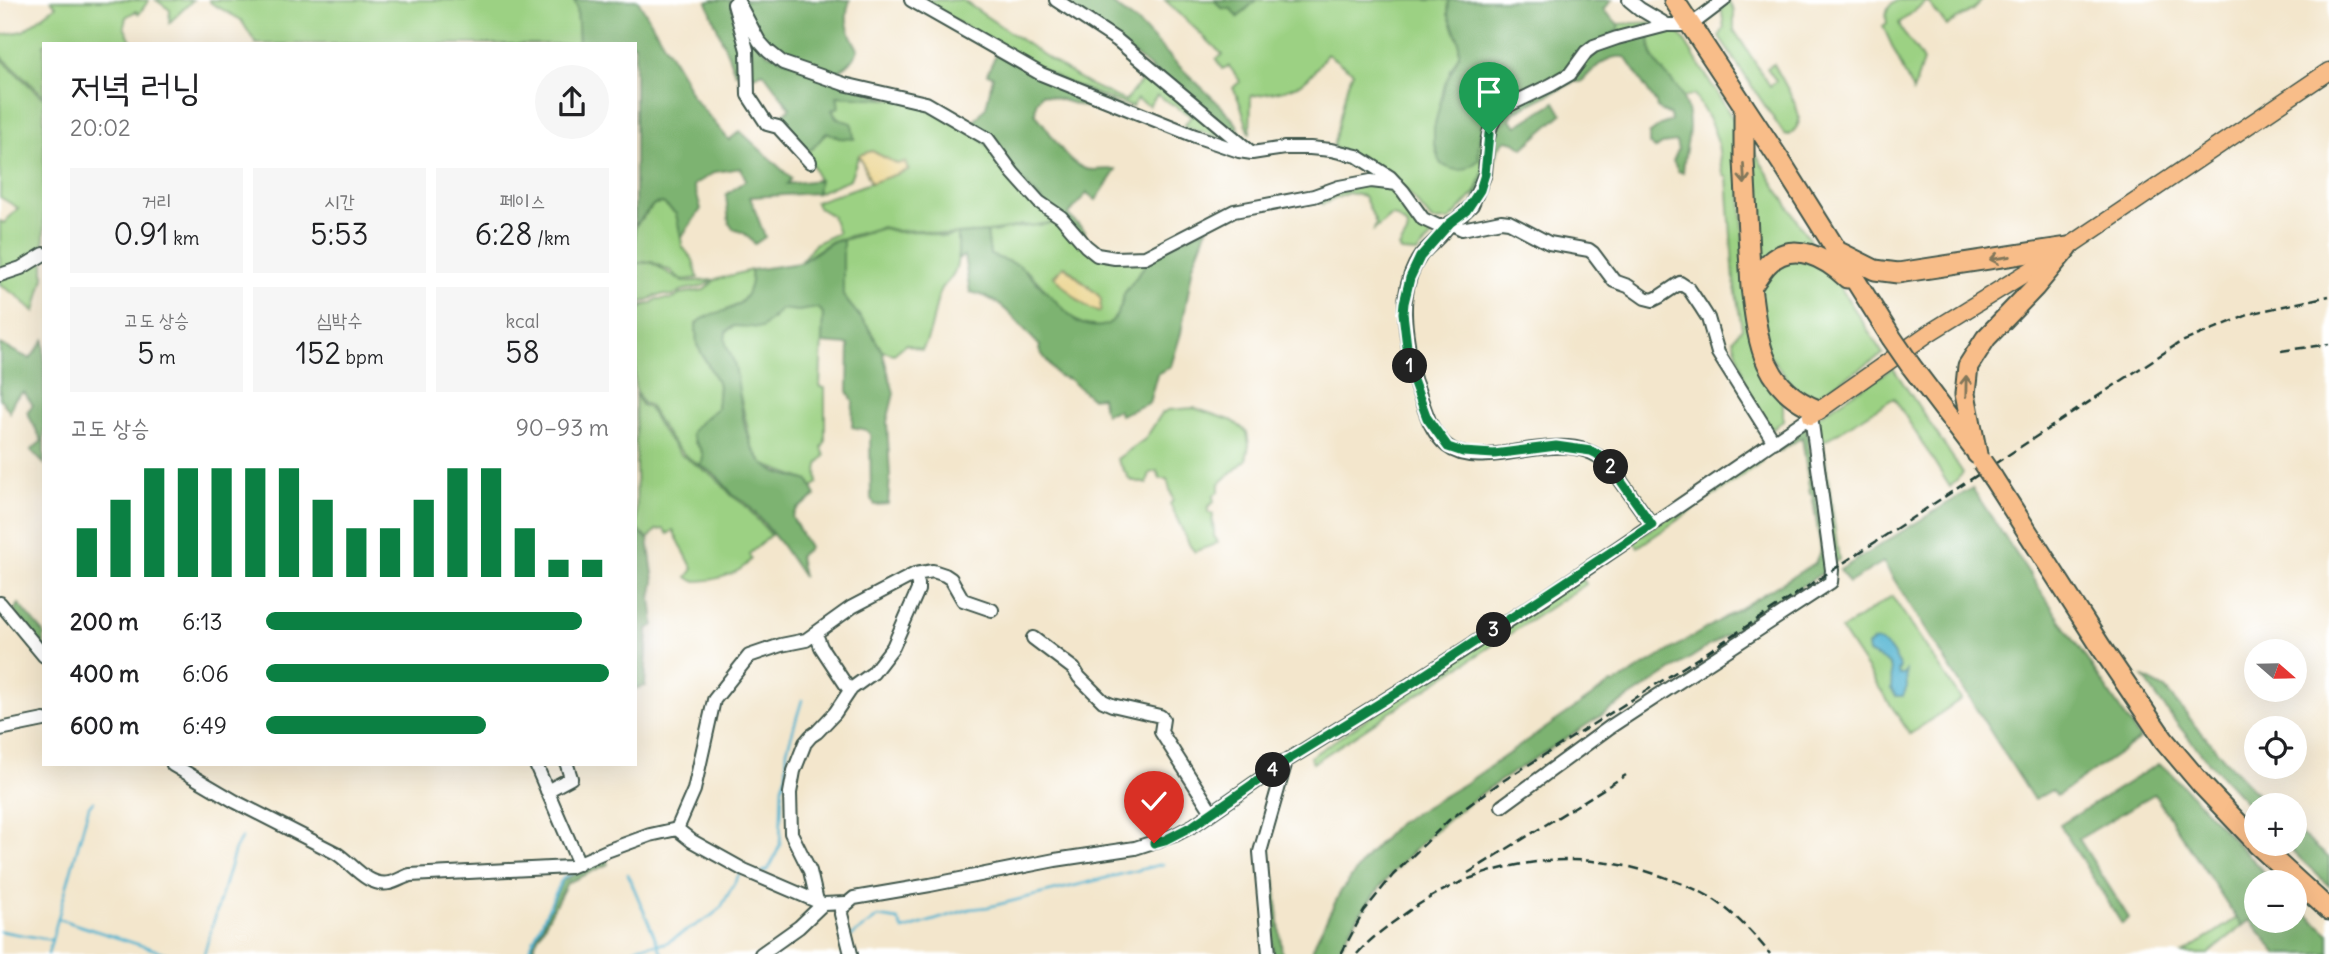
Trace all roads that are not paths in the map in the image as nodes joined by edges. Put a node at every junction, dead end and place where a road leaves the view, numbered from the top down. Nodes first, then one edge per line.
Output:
1 (735, 0) edge
2 (911, 0) edge
3 (1056, 0) edge
4 (1629, 0) edge
5 (1674, 0) edge
6 (1724, 0) edge
7 (1668, 25) junction
8 (1691, 25) junction
9 (2329, 71) edge
10 (1744, 106) junction
11 (1252, 153) junction
12 (810, 162) dead end
13 (1396, 184) junction
14 (1450, 223) junction
15 (2068, 247) junction
16 (1840, 253) junction
17 (42, 255) edge
18 (0, 275) edge
19 (1751, 287) junction
20 (1866, 296) junction
21 (1814, 413) junction
22 (1774, 442) junction
23 (1984, 465) junction
24 (1652, 525) junction
25 (915, 575) junction
26 (0, 603) edge
27 (992, 610) dead end
28 (816, 635) junction
29 (1033, 638) dead end
30 (42, 654) edge
31 (850, 691) junction
32 (42, 720) edge
33 (0, 729) edge
34 (1286, 761) junction
35 (175, 766) edge
36 (536, 766) edge
37 (567, 766) edge
38 (547, 791) junction
39 (1502, 806) dead end
40 (1212, 812) junction
41 (677, 829) junction
42 (2244, 830) edge
43 (2270, 856) edge
44 (579, 864) junction
45 (820, 903) junction
46 (846, 903) junction
47 (2329, 911) edge
48 (761, 954) edge
49 (851, 954) edge
50 (1269, 954) edge

1 - 12 street
1 - 13 street
2 - 11 street
3 - 11 street
4 - 7 street
5 - 8 highway
6 - 8 street
7 - 8 street
7 - 14 street
8 - 10 highway
9 - 15 main road
10 - 16 highway
10 -> 19 highway
11 - 13 street
13 - 14 street
14 - 22 street
14 - 24 street
15 -> 16 highway
15 - 21 main road
23 -> 15 highway
16 - 20 highway
17 - 18 street
19 - 20 highway
19 - 21 highway
20 - 23 highway, bridge
21 - 22 street
21 - 39 street
22 - 24 street
23 - 42 highway
24 - 34 street
25 - 27 street
25 - 28 street
25 - 31 street
26 - 30 street
28 - 31 street
28 - 41 street
29 - 40 street
31 - 45 street
32 - 33 street
34 - 40 street
34 - 50 street
35 - 44 street
36 - 38 street
37 - 38 street
38 - 44 street
40 - 46 street
41 - 44 street
41 - 45 street
43 - 47 highway
45 - 46 street
45 - 48 street
46 - 49 street

